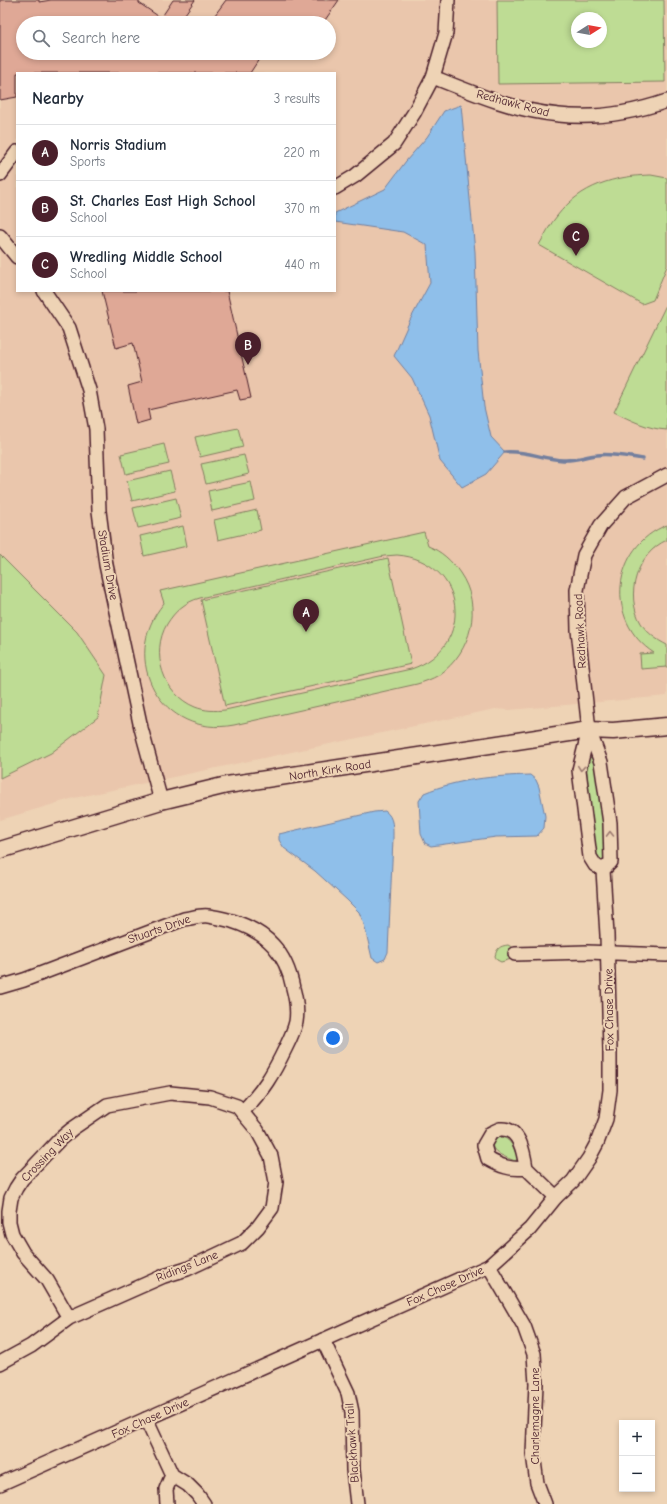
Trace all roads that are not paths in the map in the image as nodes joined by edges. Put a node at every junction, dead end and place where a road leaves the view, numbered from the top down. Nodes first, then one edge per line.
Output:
1 (448, 0) edge
2 (433, 77) junction
3 (667, 101) edge
4 (16, 153) edge
5 (0, 175) edge
6 (336, 187) edge
7 (0, 236) edge
8 (16, 256) edge
9 (45, 292) edge
10 (667, 475) edge
11 (667, 726) edge
12 (588, 730) junction
13 (161, 801) junction
14 (0, 850) edge
15 (603, 870) junction
16 (515, 954) dead end
17 (607, 954) junction
18 (667, 955) edge
19 (0, 987) edge
20 (242, 1112) junction
21 (526, 1168) dead end
22 (556, 1197) junction
23 (489, 1266) junction
24 (69, 1318) junction
25 (323, 1340) junction
26 (0, 1363) edge
27 (146, 1419) junction
28 (172, 1475) junction
29 (0, 1484) edge
30 (167, 1504) edge
31 (204, 1504) edge
32 (357, 1504) edge
33 (545, 1504) edge

1 - 2 street
2 - 3 street, Redhawk Road
2 - 6 street
4 - 5 street
7 - 8 street
9 - 13 street, Stadium Drive
10 - 12 street, Redhawk Road
11 - 12 main road, North Kirk Road
12 - 13 main road, North Kirk Road
15 -> 12 street, Fox Chase Drive
12 -> 15 street
13 - 14 main road, North Kirk Road
15 - 17 street, Fox Chase Drive
16 - 17 street
17 - 18 street
17 - 22 street, Fox Chase Drive
19 - 20 street, Stuarts Drive
20 - 24 street, Ridings Lane
20 - 24 street, Crossing Way
21 - 22 street
22 - 23 street, Fox Chase Drive
23 - 25 street, Fox Chase Drive
23 - 33 street, Charlemagne Lane
24 - 26 street, Ridings Lane
25 - 27 street, Fox Chase Drive
25 - 32 street, Blackhawk Trail
27 - 28 street
27 - 29 street, Fox Chase Drive
28 - 30 street
28 - 31 street

